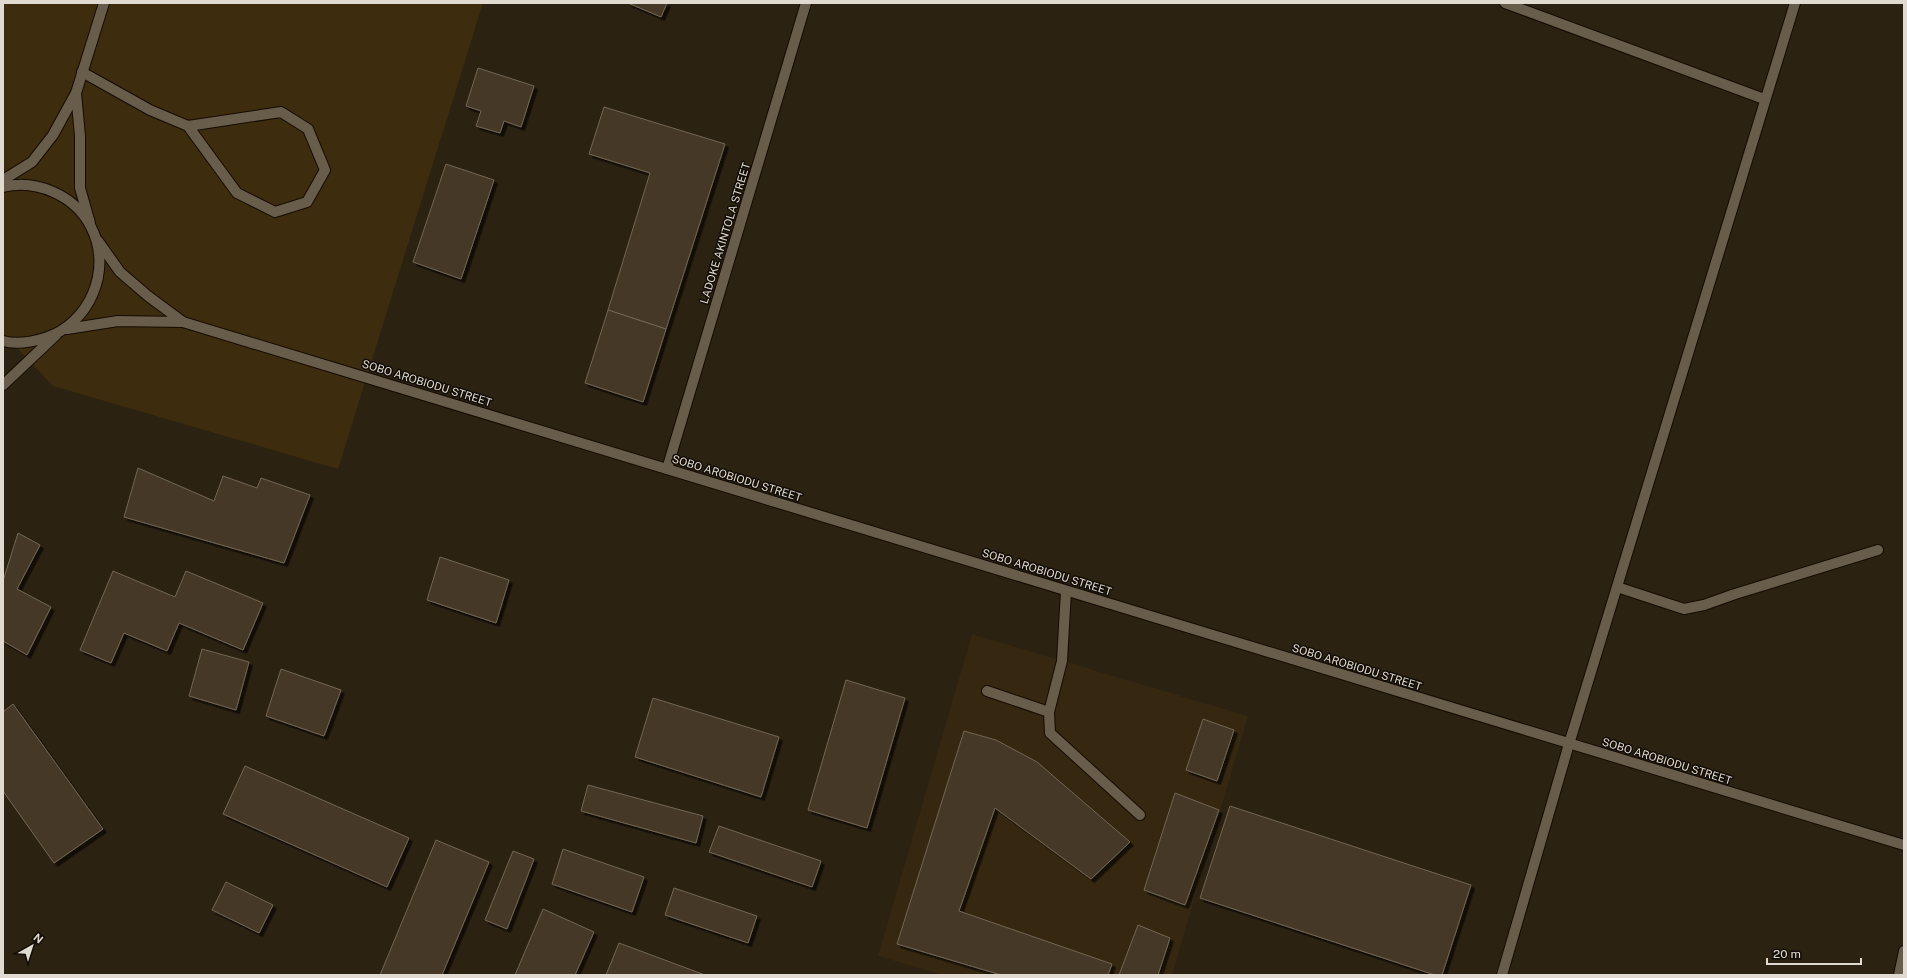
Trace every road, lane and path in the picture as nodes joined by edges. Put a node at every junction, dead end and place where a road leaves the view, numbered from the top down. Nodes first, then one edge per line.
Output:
1 (104, 3) edge
2 (806, 3) edge
3 (1505, 3) edge
4 (1795, 3) edge
5 (82, 72) junction
6 (76, 93) junction
7 (1764, 99) junction
8 (188, 126) junction
9 (3, 180) edge
10 (3, 186) edge
11 (91, 225) junction
12 (96, 239) junction
13 (183, 322) junction
14 (67, 329) junction
15 (56, 335) junction
16 (3, 341) edge
17 (3, 385) edge
18 (667, 469) junction
19 (1878, 550) dead end
20 (1617, 587) junction
21 (1066, 591) junction
22 (987, 691) dead end
23 (1049, 712) junction
24 (1569, 744) junction
25 (1140, 815) dead end
26 (1904, 845) edge
27 (1904, 951) edge
28 (1502, 975) edge
29 (1899, 975) edge

1 - 5 street
2 - 18 street, LADOKE AKINTOLA STREET
3 - 7 street
4 - 7 street
5 - 6 street
5 - 8 street
6 - 9 street
6 - 11 street
7 - 20 street
8 - 8 street
10 - 11 street
11 - 12 street
12 - 13 street, SOBO AROBIODU STREET
12 - 14 street
13 - 14 street, SOBO AROBIODU STREET
13 - 18 street, SOBO AROBIODU STREET
14 - 15 street
15 - 16 street
15 - 17 street
18 - 21 street, SOBO AROBIODU STREET
19 - 20 street
20 - 24 street
21 - 23 street
21 - 24 street, SOBO AROBIODU STREET
22 - 23 street
23 - 25 street
24 - 26 street, SOBO AROBIODU STREET
24 - 28 street
27 - 29 street

